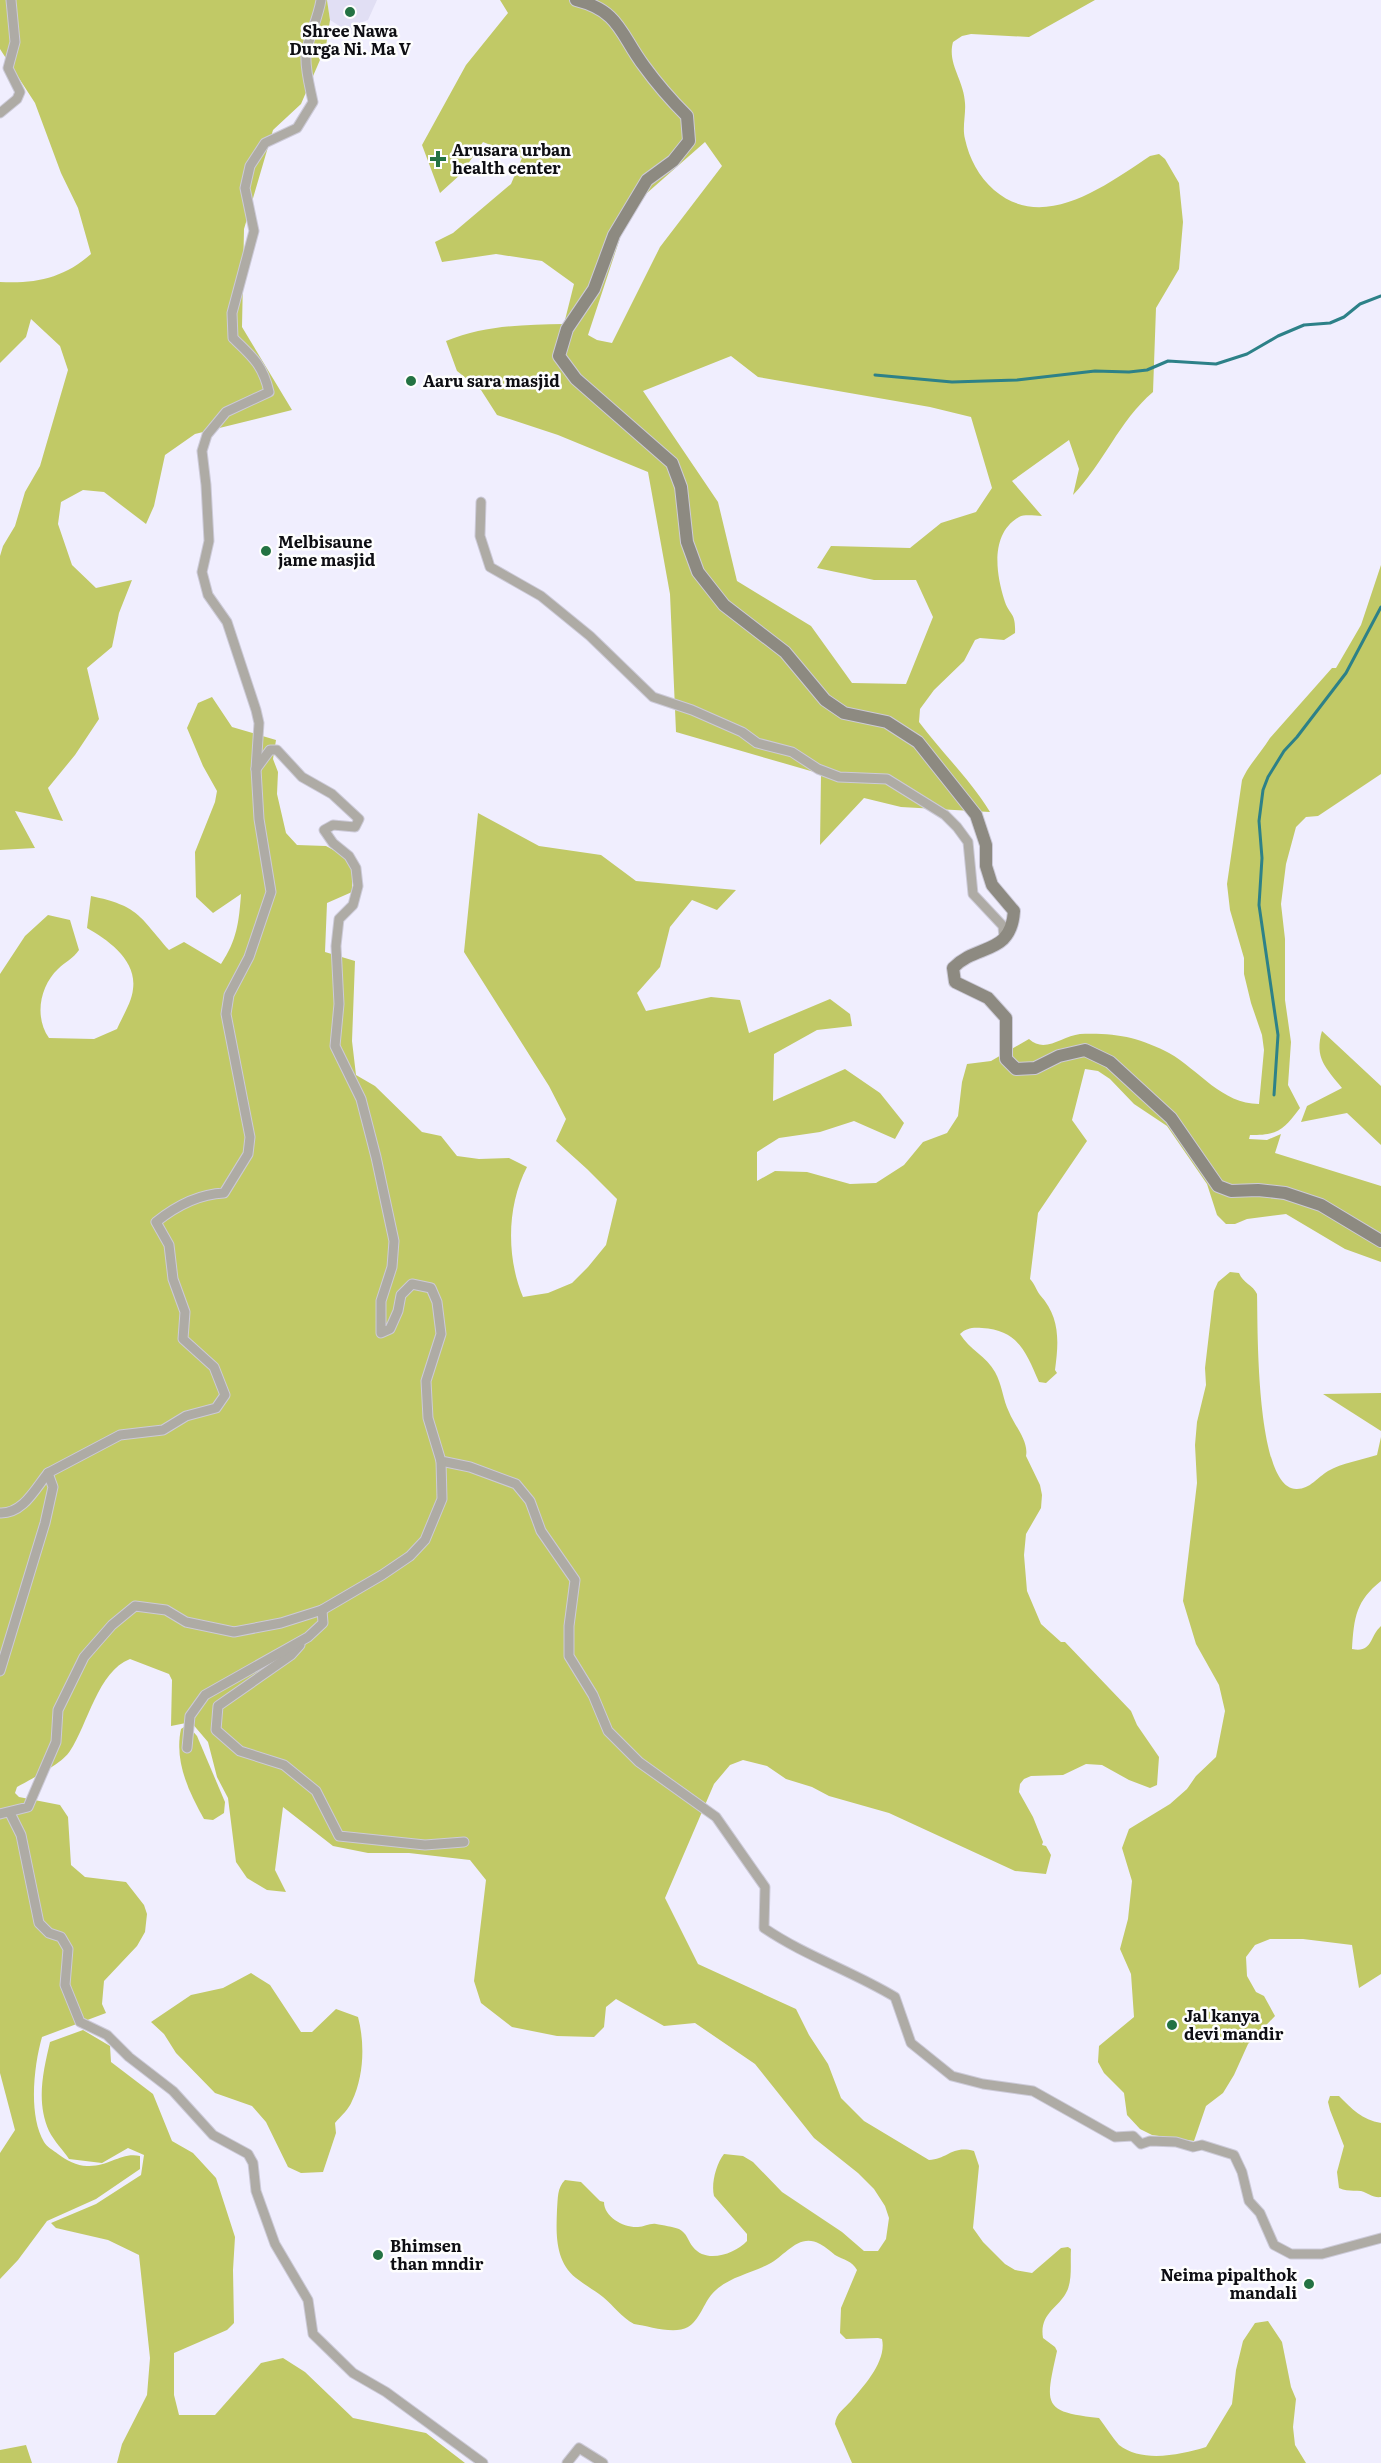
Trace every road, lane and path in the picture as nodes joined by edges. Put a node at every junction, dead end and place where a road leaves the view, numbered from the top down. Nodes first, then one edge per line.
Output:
1 (11, 0) edge
2 (321, 0) edge
3 (576, 0) edge
4 (0, 113) edge
5 (481, 502) dead end
6 (256, 769) junction
7 (1004, 939) junction
8 (1381, 1241) edge
9 (441, 1461) junction
10 (48, 1473) junction
11 (0, 1513) edge
12 (322, 1610) junction
13 (308, 1637) junction
14 (0, 1671) edge
15 (187, 1748) dead end
16 (5, 1813) edge
17 (464, 1842) dead end
18 (1381, 2238) edge
19 (483, 2463) edge
20 (567, 2463) edge
21 (603, 2463) edge

1 - 4 street
2 - 6 street
3 - 7 main road
5 - 7 street
6 - 9 street
6 - 10 street
7 - 8 main road
9 - 12 street
9 - 18 street
10 - 11 street
10 - 14 street
12 - 13 street
12 - 16 street
13 - 15 street
13 - 17 street
16 - 19 street
20 - 21 street

